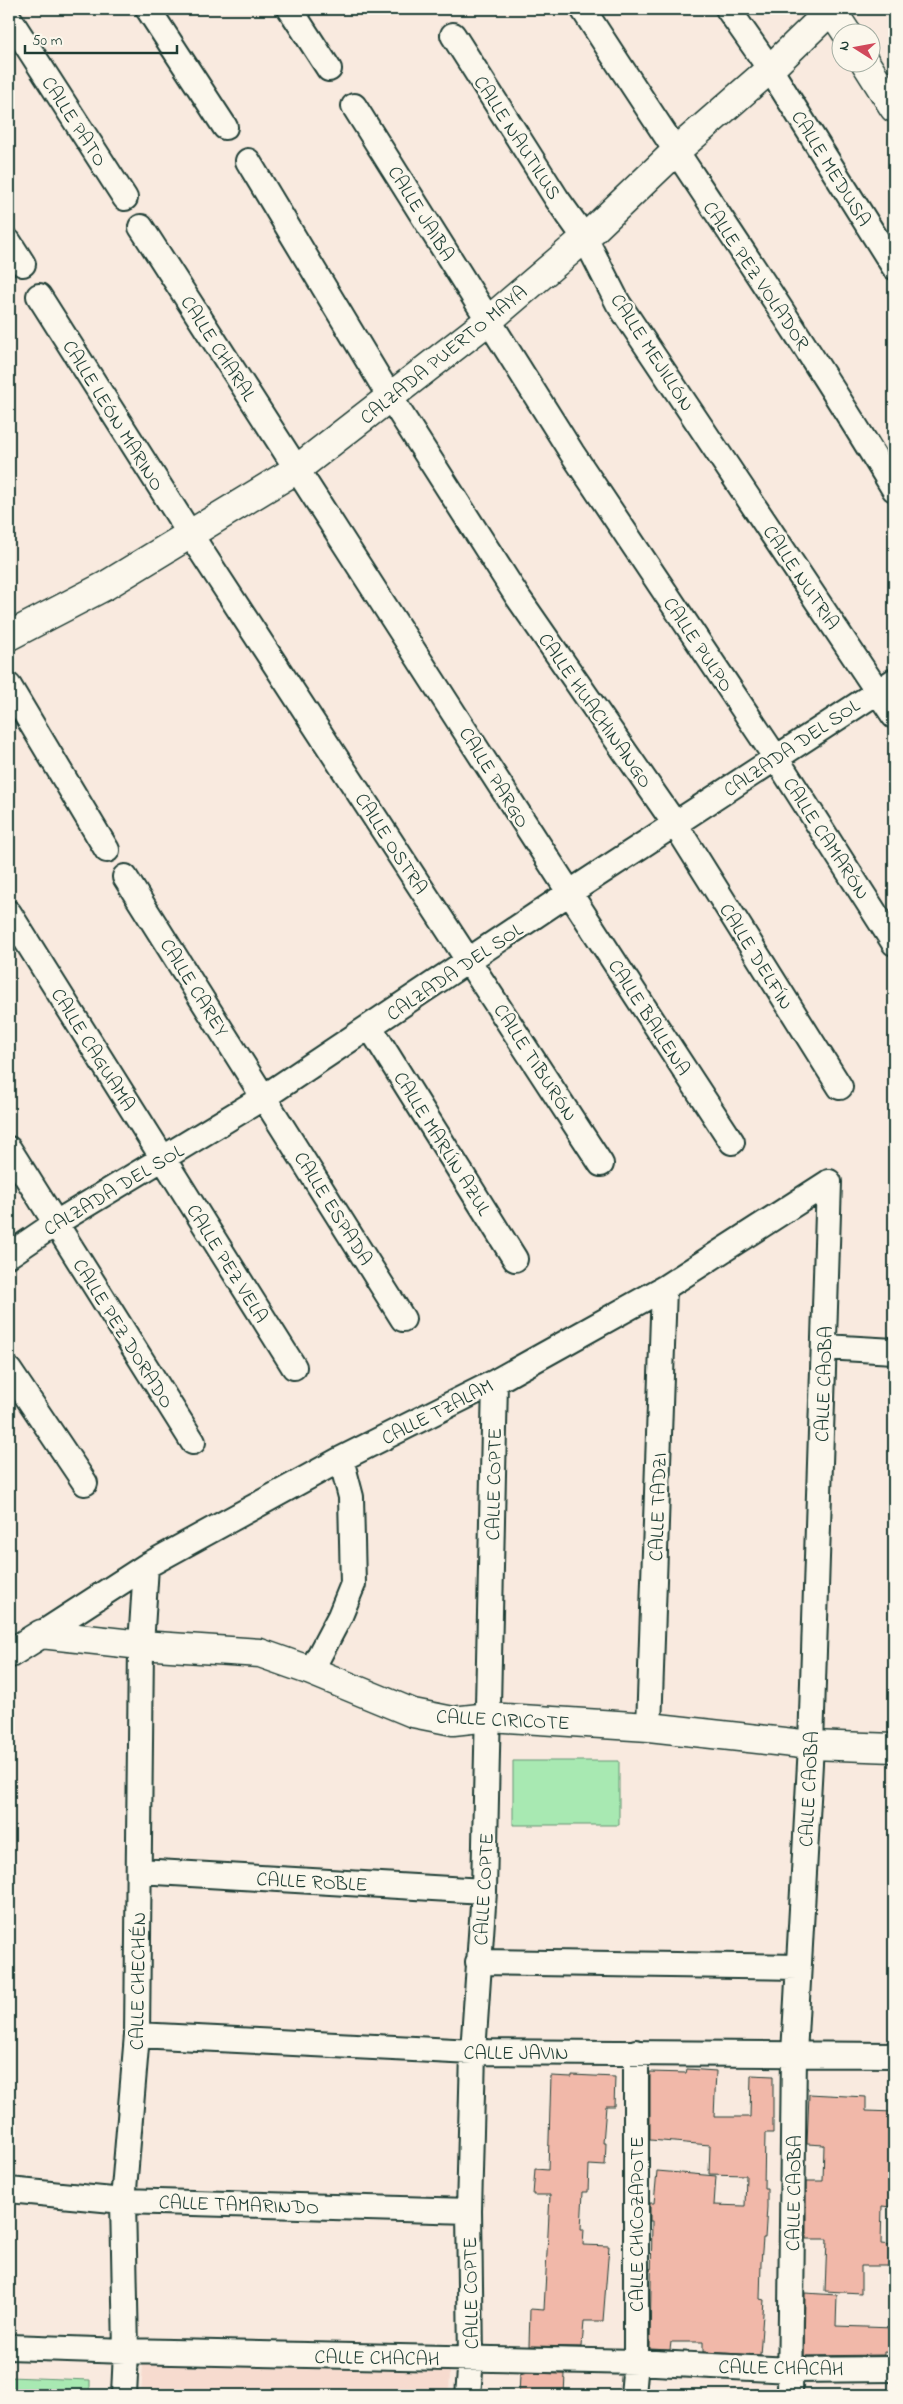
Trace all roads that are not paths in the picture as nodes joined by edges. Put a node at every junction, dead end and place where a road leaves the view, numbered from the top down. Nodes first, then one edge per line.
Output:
1 (148, 9) edge
2 (290, 9) edge
3 (583, 9) edge
4 (728, 9) edge
5 (831, 9) edge
6 (9, 18) edge
7 (839, 22) edge
8 (453, 35) dead end
9 (329, 69) dead end
10 (770, 69) junction
11 (871, 72) edge
12 (354, 106) dead end
13 (894, 108) edge
14 (224, 128) dead end
15 (675, 152) junction
16 (248, 161) dead end
17 (125, 198) dead end
18 (141, 227) dead end
19 (585, 238) junction
20 (9, 242) edge
21 (22, 264) dead end
22 (894, 267) edge
23 (39, 296) dead end
24 (489, 320) junction
25 (390, 396) junction
26 (727, 464) joint
27 (297, 469) junction
28 (894, 489) edge
29 (622, 530) joint
30 (190, 534) junction
31 (9, 636) edge
32 (421, 660) joint
33 (886, 685) edge
34 (9, 686) edge
35 (894, 716) edge
36 (314, 724) joint
37 (776, 758) junction
38 (675, 824) junction
39 (108, 850) dead end
40 (126, 878) dead end
41 (569, 893) junction
42 (9, 913) edge
43 (894, 943) edge
44 (470, 961) junction
45 (370, 1027) junction
46 (840, 1087) dead end
47 (264, 1097) junction
48 (732, 1142) dead end
49 (9, 1149) edge
50 (163, 1158) junction
51 (601, 1164) dead end
52 (829, 1182) joint
53 (56, 1223) junction
54 (9, 1255) edge
55 (515, 1259) dead end
56 (664, 1288) junction
57 (403, 1319) dead end
58 (825, 1347) junction
59 (894, 1350) edge
60 (294, 1367) dead end
61 (9, 1370) edge
62 (495, 1382) junction
63 (193, 1442) dead end
64 (341, 1459) junction
65 (85, 1483) dead end
66 (146, 1566) junction
67 (41, 1634) junction
68 (142, 1645) junction
69 (9, 1654) edge
70 (311, 1671) junction
71 (490, 1718) junction
72 (649, 1727) junction
73 (811, 1745) junction
74 (894, 1748) edge
75 (139, 1871) junction
76 (484, 1891) junction
77 (478, 1962) junction
78 (798, 1967) junction
79 (138, 2035) junction
80 (473, 2052) junction
81 (636, 2052) junction
82 (794, 2054) junction
83 (894, 2055) edge
84 (9, 2190) edge
85 (123, 2200) junction
86 (469, 2212) junction
87 (9, 2347) edge
88 (126, 2351) junction
89 (470, 2359) junction
90 (636, 2362) junction
91 (894, 2369) edge
92 (791, 2370) junction
93 (124, 2395) edge
94 (468, 2395) edge
95 (633, 2395) edge
96 (790, 2395) edge

1 - 14 street
2 - 9 street
3 - 15 street, CALLE PEZ VOLADOR
4 - 10 street, CALLE MEDUSA
5 - 7 street
5 - 10 street, CALZADA PUERTO MAYA
6 - 17 street, CALLE PATO
8 - 19 street, CALLE NAUTILUS
10 - 15 street, CALZADA PUERTO MAYA
10 - 22 street, CALLE MEDUSA
11 - 13 street
12 - 24 street, CALLE JAIBA
15 - 19 street, CALZADA PUERTO MAYA
15 - 28 street, CALLE PEZ VOLADOR
16 - 25 street, CALLE HUACHINANGO
18 - 27 street, CALLE CHARAL
19 - 24 street, CALZADA PUERTO MAYA
19 - 26 street, CALLE MEJILLÓN
20 - 21 street
23 - 30 street, CALLE LEÓN MARINO
24 - 25 street, CALZADA PUERTO MAYA
24 - 29 street, CALLE JAIBA
25 - 27 street, CALZADA PUERTO MAYA
25 - 38 street, CALLE HUACHINANGO
26 - 33 street, CALLE NUTRIA
27 - 30 street, CALZADA PUERTO MAYA
27 - 32 street, CALLE CHARAL
29 - 37 street, CALLE PULPO
30 - 31 street, CALZADA PUERTO MAYA
30 - 36 street, CALLE LEÓN MARINO
32 - 41 street, CALLE PARGO
33 - 35 street, CALLE NUTRIA
33 - 37 street, CALZADA DEL SOL
34 - 39 street
36 - 44 street, CALLE OSTRA
37 - 38 street, CALZADA DEL SOL
37 - 43 street, CALLE CAMARÓN
38 - 41 street, CALZADA DEL SOL
38 - 46 street, CALLE DELFÍN
40 - 47 street, CALLE CAREY
41 - 44 street, CALZADA DEL SOL
41 - 48 street, CALLE BALLENA
42 - 50 street, CALLE CAGUAMA
44 - 45 street, CALZADA DEL SOL
44 - 51 street, CALLE TIBURÓN
45 - 47 street, CALZADA DEL SOL
45 - 55 street, CALLE MARLÍN AZUL
47 - 50 street, CALZADA DEL SOL
47 - 57 street, CALLE ESPADA
49 - 53 street, CALLE PEZ DORADO
50 - 53 street, CALZADA DEL SOL
50 - 60 street, CALLE PEZ VELA
52 - 56 street, CALLE TZALAM
52 - 58 street, CALLE CAOBA
53 - 54 street, CALZADA DEL SOL
53 - 63 street, CALLE PEZ DORADO
56 - 62 street, CALLE TZALAM
56 - 72 street, CALLE TADZI
58 - 59 street
58 - 73 street, CALLE CAOBA
61 - 65 street
62 - 64 street, CALLE TZALAM
62 - 71 street, CALLE COPTE
64 - 66 street, CALLE TZALAM
64 - 70 street
66 - 67 street, CALLE TZALAM
66 - 68 street, CALLE CHECHÉN
67 - 68 street, CALLE CIRICOTE
67 - 69 street
68 - 70 street, CALLE CIRICOTE
68 - 75 street, CALLE CHECHÉN
70 - 71 street, CALLE CIRICOTE
71 - 72 street, CALLE CIRICOTE
71 - 76 street, CALLE COPTE
72 - 73 street, CALLE CIRICOTE
73 - 74 street, CALLE CIRICOTE
73 - 78 street, CALLE CAOBA
75 - 76 street, CALLE ROBLE
75 - 79 street, CALLE CHECHÉN
76 - 77 street, CALLE COPTE
77 - 78 street
77 - 80 street, CALLE COPTE
78 - 82 street, CALLE CAOBA
79 - 80 street, CALLE JAVIN
79 - 85 street, CALLE CHECHÉN
80 - 81 street, CALLE JAVIN
80 - 86 street, CALLE COPTE
81 - 82 street, CALLE JAVIN
81 - 90 street, CALLE CHICOZAPOTE
82 - 83 street, CALLE JAVIN
82 - 92 street, CALLE CAOBA
84 - 85 street, CALLE TAMARINDO
85 - 86 street, CALLE TAMARINDO
85 - 88 street, CALLE CHECHÉN
86 - 89 street, CALLE COPTE
87 - 88 street, CALLE CHACAH
88 - 89 street, CALLE CHACAH
88 - 93 street, CALLE CHECHÉN
89 - 90 street, CALLE CHACAH
89 - 94 street, CALLE COPTE
90 - 92 street, CALLE CHACAH
90 - 95 street, CALLE CHICOZAPOTE
91 - 92 street, CALLE CHACAH
92 - 96 street, CALLE CAOBA

